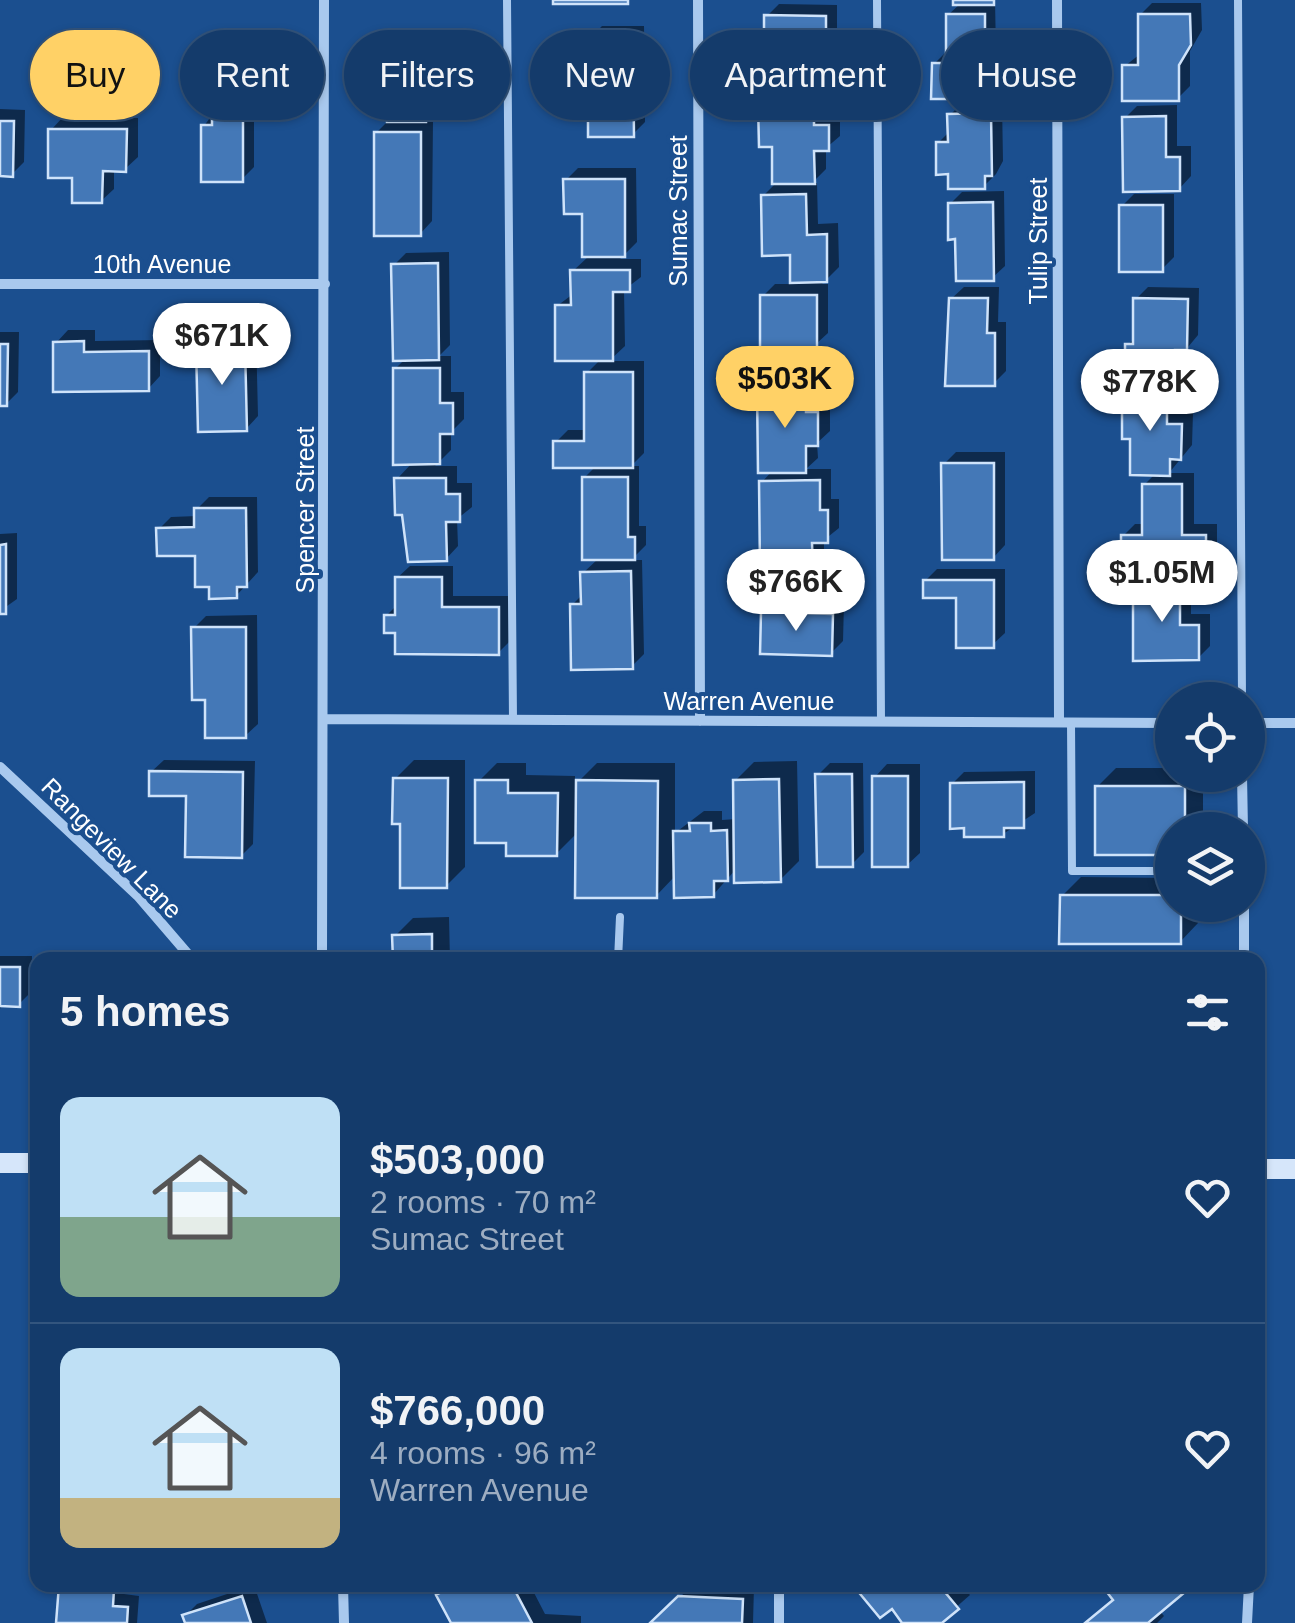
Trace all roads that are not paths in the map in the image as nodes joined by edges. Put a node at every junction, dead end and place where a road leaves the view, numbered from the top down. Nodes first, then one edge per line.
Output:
1 (324, 0) edge
2 (507, 0) edge
3 (698, 0) edge
4 (877, 0) edge
5 (1058, 0) edge
6 (1238, 0) edge
7 (0, 284) edge
8 (325, 284) junction
9 (1242, 682) edge
10 (326, 720) junction
11 (513, 720) junction
12 (700, 721) junction
13 (882, 721) junction
14 (1065, 722) junction
15 (1155, 723) edge
16 (1265, 723) edge
17 (1295, 724) edge
18 (0, 767) edge
19 (1155, 871) edge
20 (620, 917) dead end
21 (1244, 922) edge
22 (186, 952) edge
23 (322, 952) edge
24 (618, 952) edge
25 (1244, 952) edge
26 (0, 1163) edge
27 (30, 1163) edge
28 (1265, 1168) edge
29 (1295, 1168) edge
30 (343, 1592) edge
31 (779, 1592) edge
32 (1249, 1592) edge
33 (344, 1623) edge
34 (779, 1623) edge
35 (1247, 1623) edge

1 - 8 street, Spencer Street
2 - 11 lane
3 - 12 street, Sumac Street
4 - 13 lane
5 - 14 street, Tulip Street
6 - 9 lane
7 - 8 street, 10th Avenue
8 - 10 street, Spencer Street
10 - 11 street, Warren Avenue
10 - 23 street, Spencer Street
11 - 12 street, Warren Avenue
12 - 13 street, Warren Avenue
13 - 14 street, Warren Avenue
14 - 15 street, Warren Avenue
14 - 19 lane
16 - 17 street
18 - 22 street, Rangeview Lane
20 - 24 lane
21 - 25 street
26 - 27 main road
28 - 29 main road
30 - 33 street
31 - 34 street
32 - 35 street

